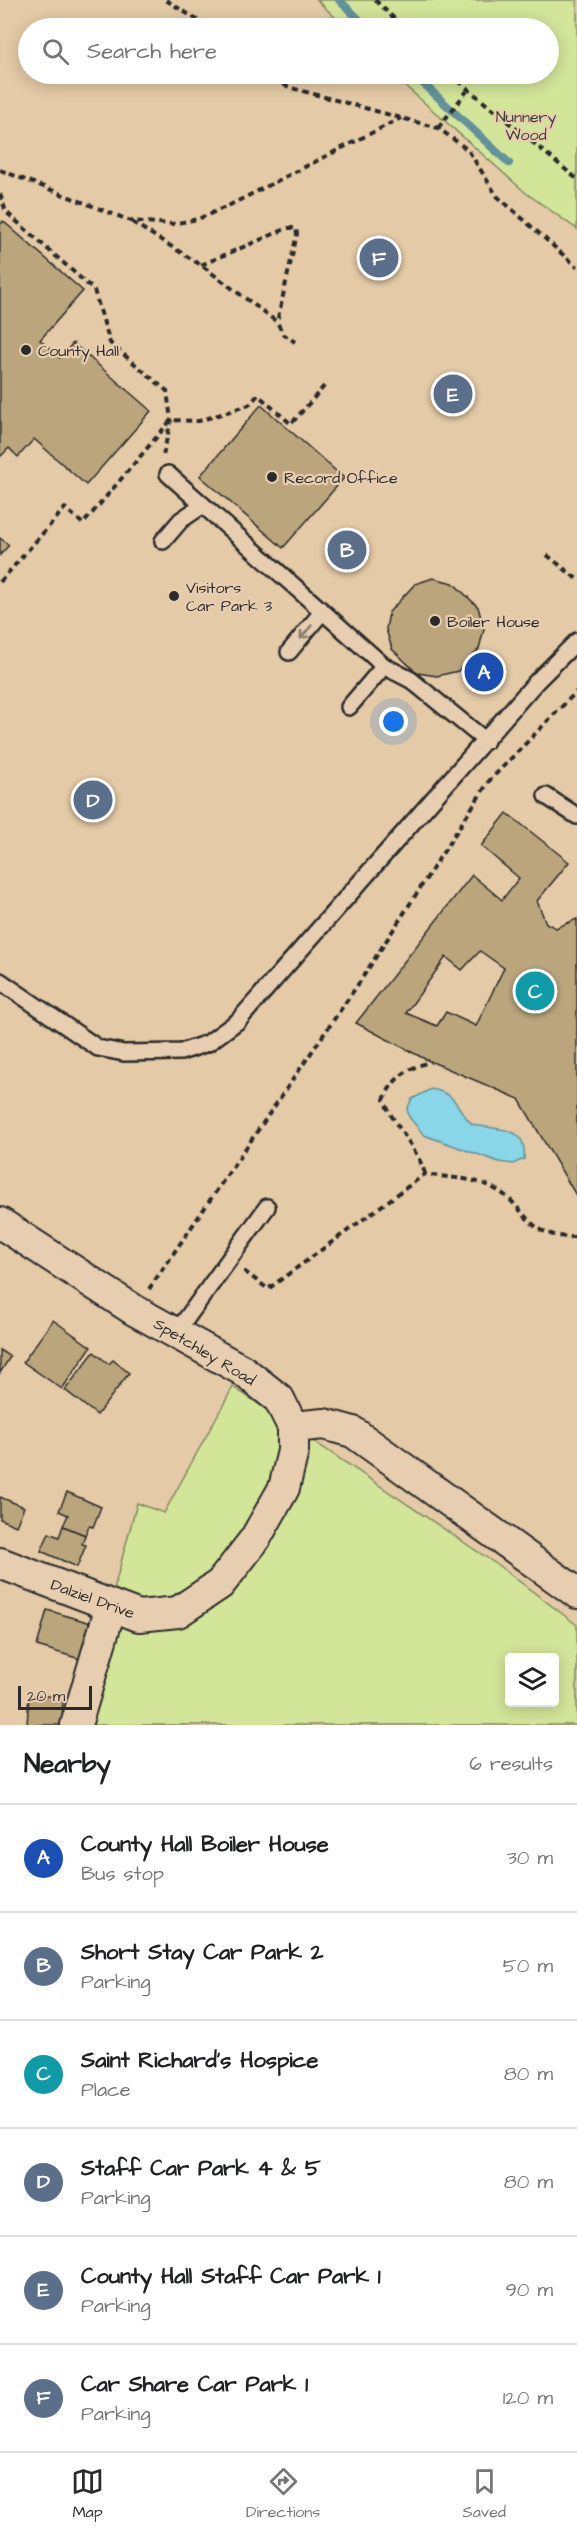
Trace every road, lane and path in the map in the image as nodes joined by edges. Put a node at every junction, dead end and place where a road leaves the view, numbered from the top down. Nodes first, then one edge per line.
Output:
1 (166, 0) edge
2 (375, 0) edge
3 (194, 18) edge
4 (394, 18) edge
5 (283, 84) edge
6 (460, 84) edge
7 (467, 91) junction
8 (402, 118) junction
9 (438, 128) junction
10 (0, 170) edge
11 (577, 179) edge
12 (0, 194) edge
13 (131, 221) junction
14 (201, 265) junction
15 (577, 267) edge
16 (277, 322) junction
17 (295, 342) dead end
18 (168, 474) joint
19 (203, 505) junction
20 (163, 541) dead end
21 (548, 555) dead end
22 (577, 579) edge
23 (322, 612) junction
24 (577, 640) edge
25 (289, 652) dead end
26 (384, 666) junction
27 (577, 691) edge
28 (349, 707) dead end
29 (486, 741) junction
30 (546, 796) dead end
31 (577, 816) edge
32 (0, 981) edge
33 (431, 1062) dead end
34 (425, 1174) junction
35 (267, 1207) dead end
36 (0, 1223) edge
37 (577, 1237) edge
38 (229, 1260) junction
39 (134, 1310) junction
40 (176, 1333) junction
41 (294, 1427) junction
42 (0, 1563) edge
43 (577, 1593) edge
44 (111, 1606) junction
45 (76, 1725) edge

1 - 3 path
2 - 4 path
5 - 8 path
6 - 7 path
7 - 9 path
7 - 11 path
8 - 9 path
8 - 13 path
9 - 15 path
10 - 13 path
12 - 18 path
13 - 14 path
14 - 16 path
14 - 16 path
16 - 17 path
18 - 19 lane
19 - 20 lane
19 - 23 lane
21 - 22 path
23 -> 25 lane
23 - 26 lane
24 - 29 lane
26 - 28 lane
26 - 29 lane
27 - 39 path
29 - 32 lane
30 - 31 lane
33 - 34 path
34 - 37 path
34 - 38 path
35 - 38 lane
36 - 39 street, Spetchley Road
38 - 40 lane
39 - 40 street, Spetchley Road
40 - 41 street, Spetchley Road
41 - 43 street
41 - 44 street, Dalziel Drive
42 - 44 street, Dalziel Drive
44 - 45 street

